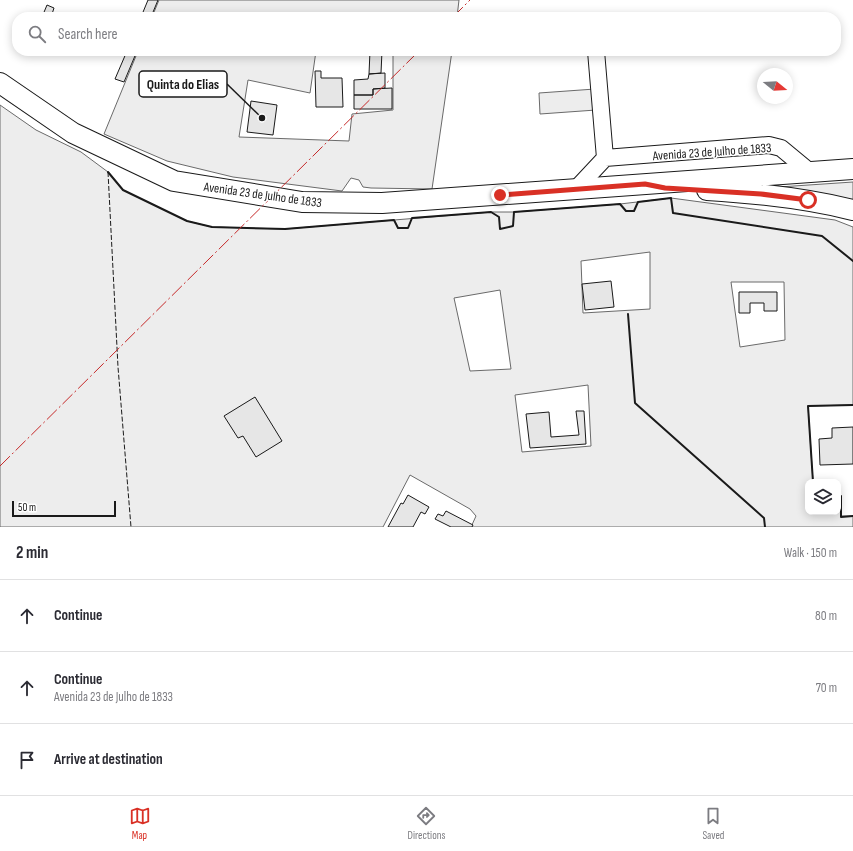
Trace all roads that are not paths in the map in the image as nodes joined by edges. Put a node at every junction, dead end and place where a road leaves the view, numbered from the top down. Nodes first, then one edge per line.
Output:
1 (596, 56) edge
2 (0, 83) edge
3 (605, 158) junction
4 (853, 168) edge
5 (810, 172) junction
6 (645, 184) junction
7 (576, 189) junction
8 (853, 210) edge

1 - 3 street
2 - 7 main road, Avenida 23 de Julho de 1833
3 - 5 street, Avenida 23 de Julho de 1833
3 - 7 street
4 - 5 main road, Avenida 23 de Julho de 1833
5 - 6 main road, Avenida 23 de Julho de 1833
6 - 7 main road, Avenida 23 de Julho de 1833
6 - 8 main road

